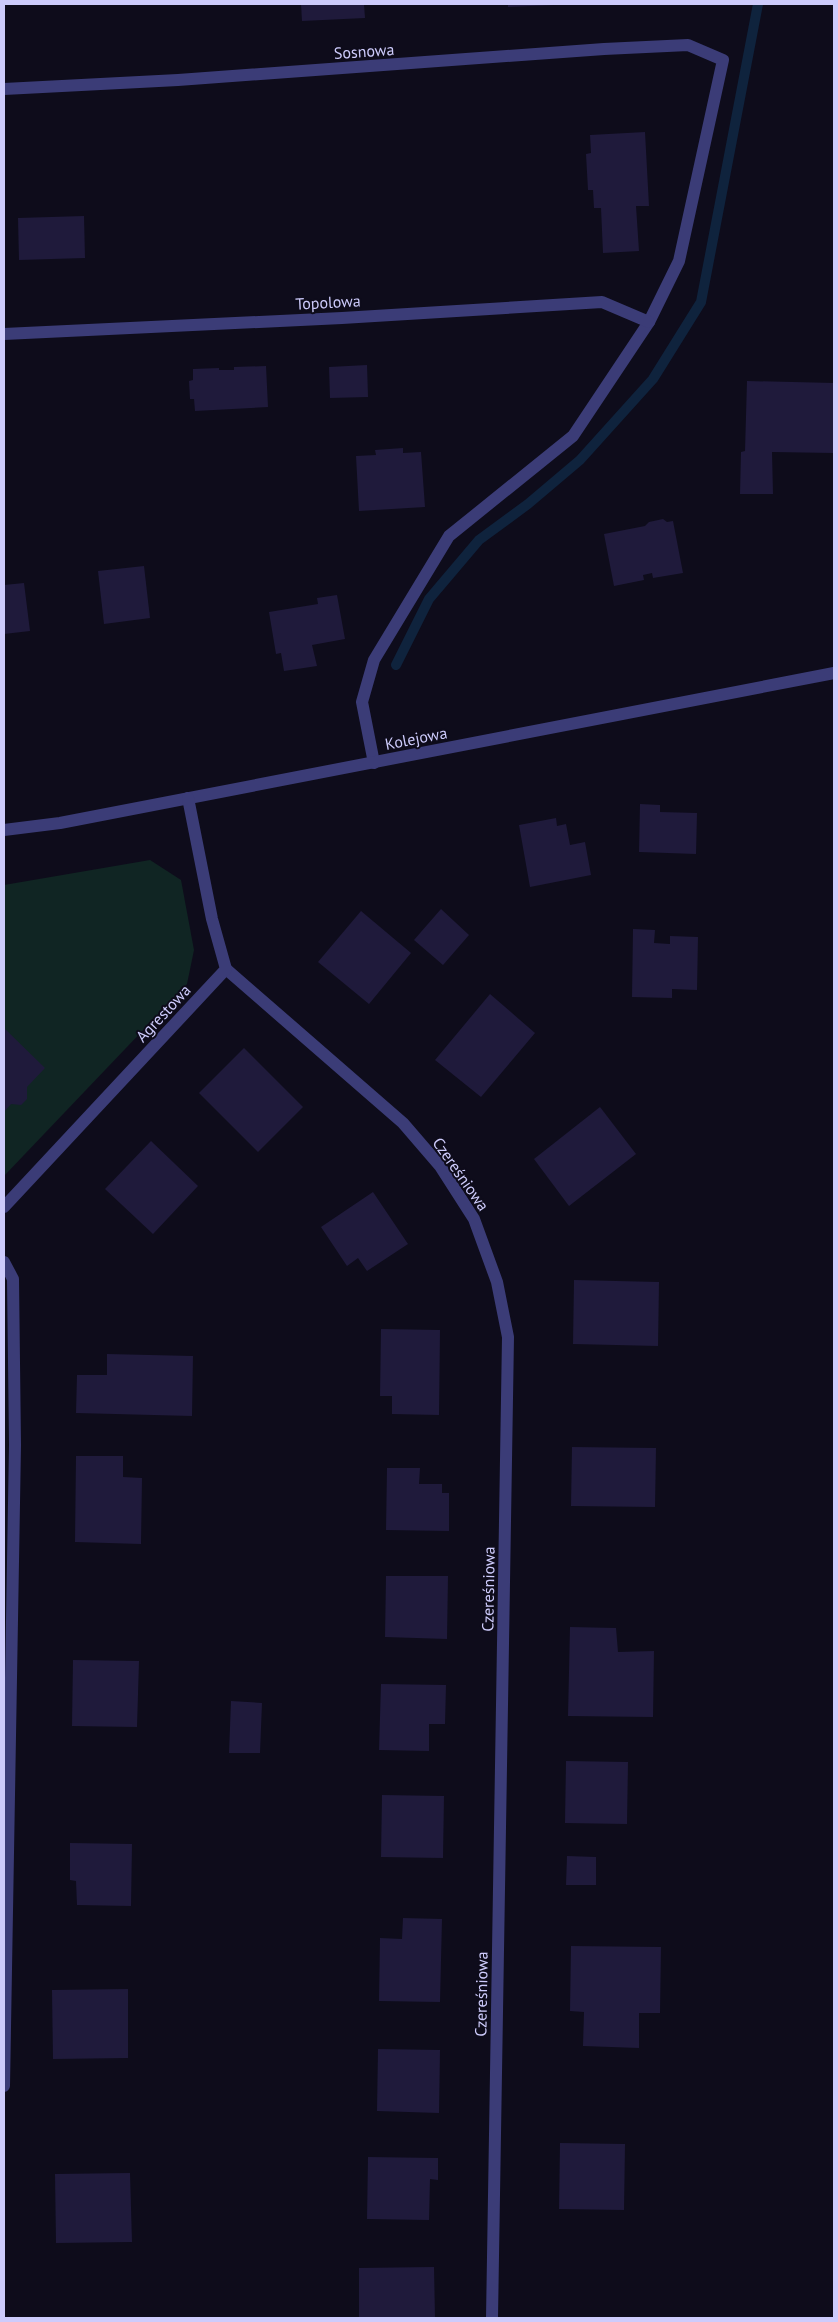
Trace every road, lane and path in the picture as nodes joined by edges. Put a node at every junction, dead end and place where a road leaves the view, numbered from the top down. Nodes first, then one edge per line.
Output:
1 (4, 89) edge
2 (649, 322) junction
3 (4, 334) edge
4 (834, 674) edge
5 (374, 763) junction
6 (188, 798) junction
7 (4, 830) edge
8 (226, 969) junction
9 (4, 1207) edge
10 (4, 1262) edge
11 (4, 2086) edge
12 (492, 2318) edge

1 - 2 street, Sosnowa
2 - 3 street, Topolowa
2 - 5 street
4 - 5 street, Kolejowa
5 - 6 street, Kolejowa
6 - 7 street, Kolejowa
6 - 8 street
8 - 9 street, Agrestowa
8 - 12 street, Czereśniowa
10 - 11 street

